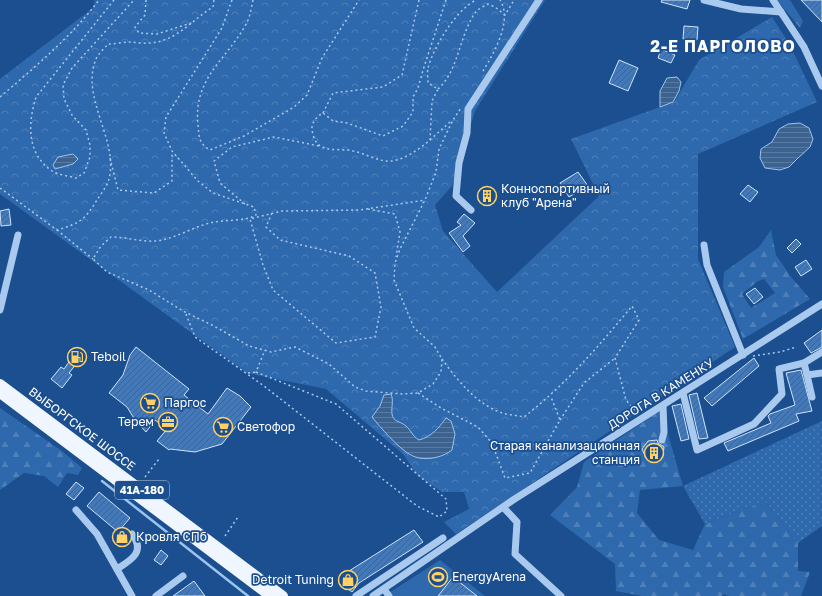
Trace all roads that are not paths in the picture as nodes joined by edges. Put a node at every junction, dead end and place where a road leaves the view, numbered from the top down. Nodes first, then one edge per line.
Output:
1 (540, 0) edge
2 (704, 0) edge
3 (773, 0) edge
4 (781, 12) junction
5 (822, 86) edge
6 (471, 210) dead end
7 (18, 235) dead end
8 (704, 245) dead end
9 (822, 304) edge
10 (0, 310) edge
11 (822, 352) edge
12 (743, 355) junction
13 (804, 363) junction
14 (822, 373) edge
15 (807, 375) junction
16 (0, 384) edge
17 (0, 393) edge
18 (683, 393) junction
19 (812, 397) dead end
20 (663, 406) junction
21 (662, 440) dead end
22 (504, 508) junction
23 (76, 510) dead end
24 (132, 534) dead end
25 (443, 538) dead end
26 (117, 569) junction
27 (183, 576) dead end
28 (384, 589) junction
29 (132, 596) edge
30 (156, 596) edge
31 (270, 596) edge
32 (283, 596) edge
33 (356, 596) edge
34 (373, 596) edge
35 (389, 596) edge
36 (561, 596) edge

1 - 6 street
2 - 4 street
3 - 4 street
4 - 5 street
7 - 10 street
8 - 12 street
9 - 12 street, ДОРОГА В КАМЕНКУ
11 - 13 street
12 - 18 street, ДОРОГА В КАМЕНКУ
13 - 15 street
13 - 18 street
14 - 15 street
15 - 19 street
16 - 32 main road, ВЫБОРГСКОЕ ШОССЕ / 41А-180
17 - 31 main road, ВЫБОРГСКОЕ ШОССЕ / 41А-180
18 - 20 street, ДОРОГА В КАМЕНКУ
20 - 21 street
20 - 22 street, ДОРОГА В КАМЕНКУ
22 - 28 street, ДОРОГА В КАМЕНКУ
22 - 36 street
23 - 26 street
24 - 26 street
25 - 33 street
26 - 29 street
27 - 30 street
28 - 34 street, ДОРОГА В КАМЕНКУ
28 - 35 street

